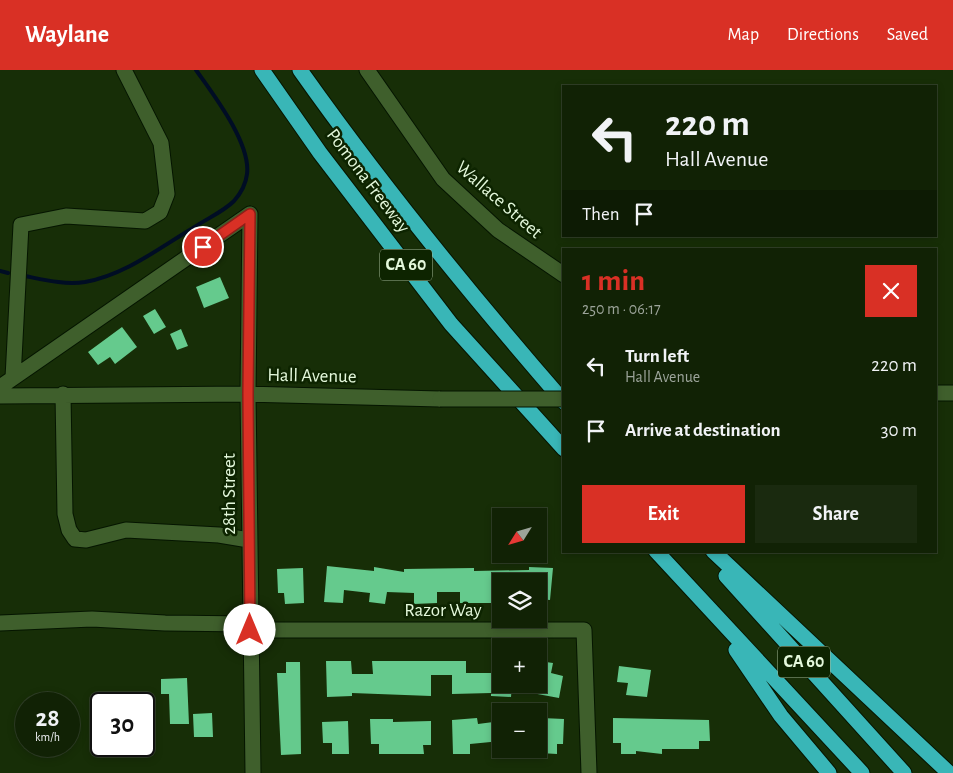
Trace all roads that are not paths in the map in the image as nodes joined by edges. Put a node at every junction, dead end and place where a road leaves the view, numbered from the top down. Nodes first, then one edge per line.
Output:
1 (124, 70) edge
2 (262, 70) edge
3 (300, 70) edge
4 (367, 70) edge
5 (562, 274) edge
6 (6, 382) edge
7 (937, 393) edge
8 (953, 393) edge
9 (64, 394) junction
10 (248, 394) junction
11 (0, 396) edge
12 (562, 399) edge
13 (562, 401) edge
14 (562, 447) edge
15 (249, 540) junction
16 (658, 553) edge
17 (705, 553) edge
18 (715, 553) edge
19 (712, 613) junction
20 (0, 623) edge
21 (250, 627) junction
22 (253, 773) edge
23 (589, 773) edge
24 (829, 773) edge
25 (862, 773) edge
26 (904, 773) edge
27 (949, 773) edge

1 - 6 street
2 - 14 highway, Pomona Freeway / CA 60
3 - 12 highway, Pomona Freeway / CA 60
4 - 5 street, Wallace Street
6 - 10 street, 28th Street
7 - 8 street
9 - 10 street, Hall Avenue
9 - 11 street, Hall Avenue
9 - 15 street
10 - 13 street, Hall Avenue, bridge
10 - 15 street, 28th Street
15 - 21 street, 28th Street
16 - 19 highway, CA 60
17 - 26 highway, CA 60
18 - 27 highway
19 - 24 highway
19 - 25 highway, CA 60
20 - 21 street
21 - 22 street, 28th Street
21 - 23 street, Razor Way

